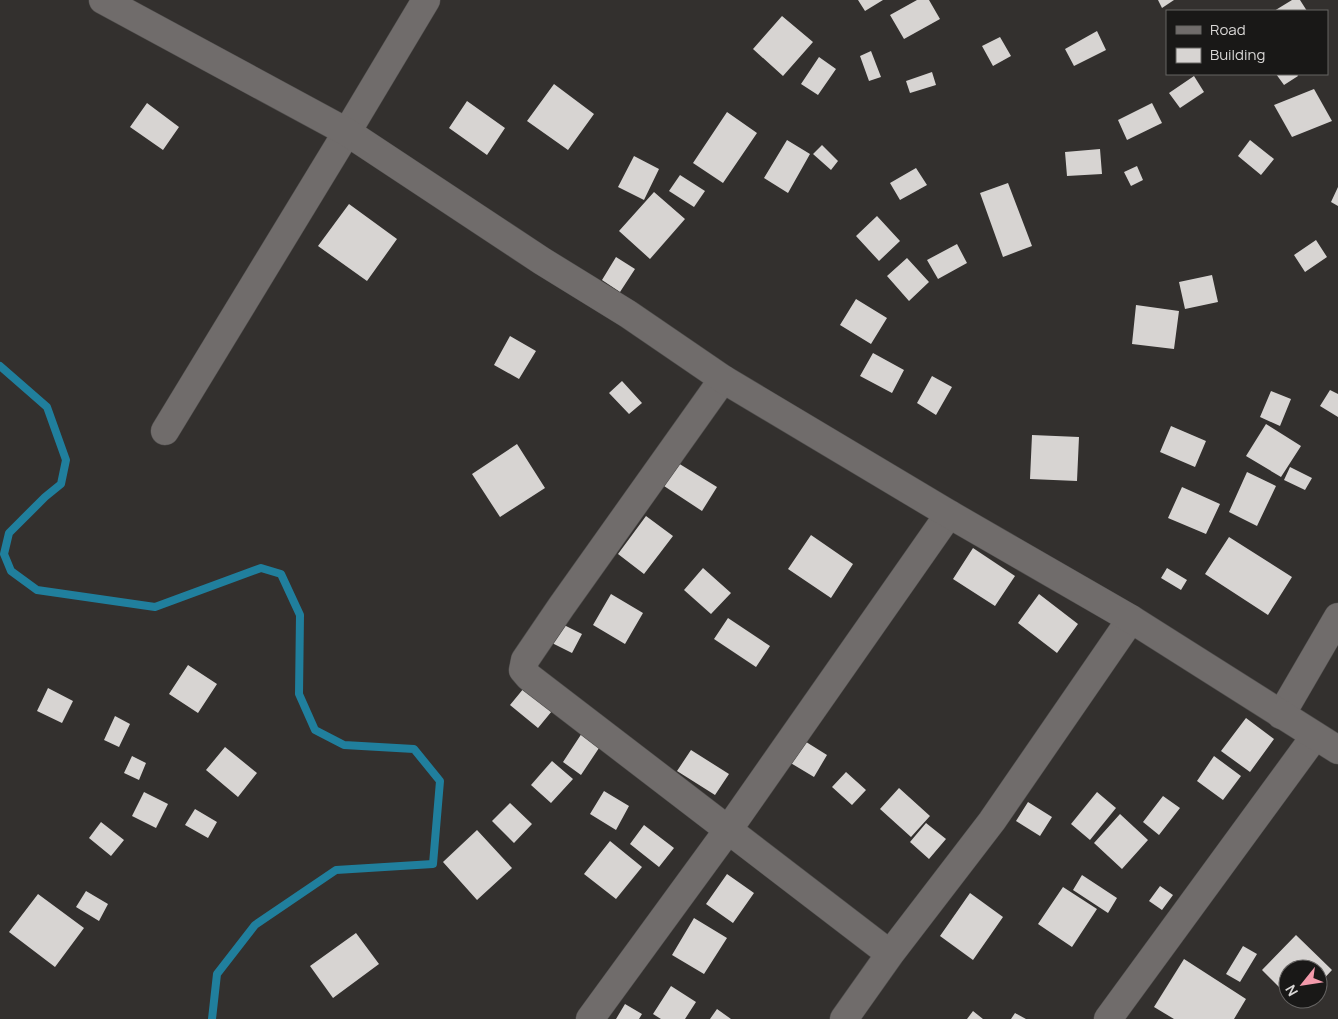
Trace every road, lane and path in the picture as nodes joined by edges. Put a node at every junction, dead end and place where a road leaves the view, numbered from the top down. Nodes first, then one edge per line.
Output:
1 (103, 0) edge
2 (426, 0) edge
3 (347, 132) junction
4 (723, 379) junction
5 (165, 431) dead end
6 (949, 514) junction
7 (1338, 617) edge
8 (1131, 619) junction
9 (1282, 715) junction
10 (1327, 743) edge
11 (728, 830) junction
12 (890, 954) junction
13 (590, 1019) edge
14 (844, 1019) edge
15 (1108, 1019) edge

1 - 3 street
2 - 3 street
3 - 4 street
3 - 5 street
4 - 6 street
4 - 11 street
6 - 8 street
6 - 11 street
7 - 9 street
8 - 9 street
8 - 12 street
9 - 10 street
10 - 15 street
11 - 12 street
11 - 13 street
12 - 14 street

